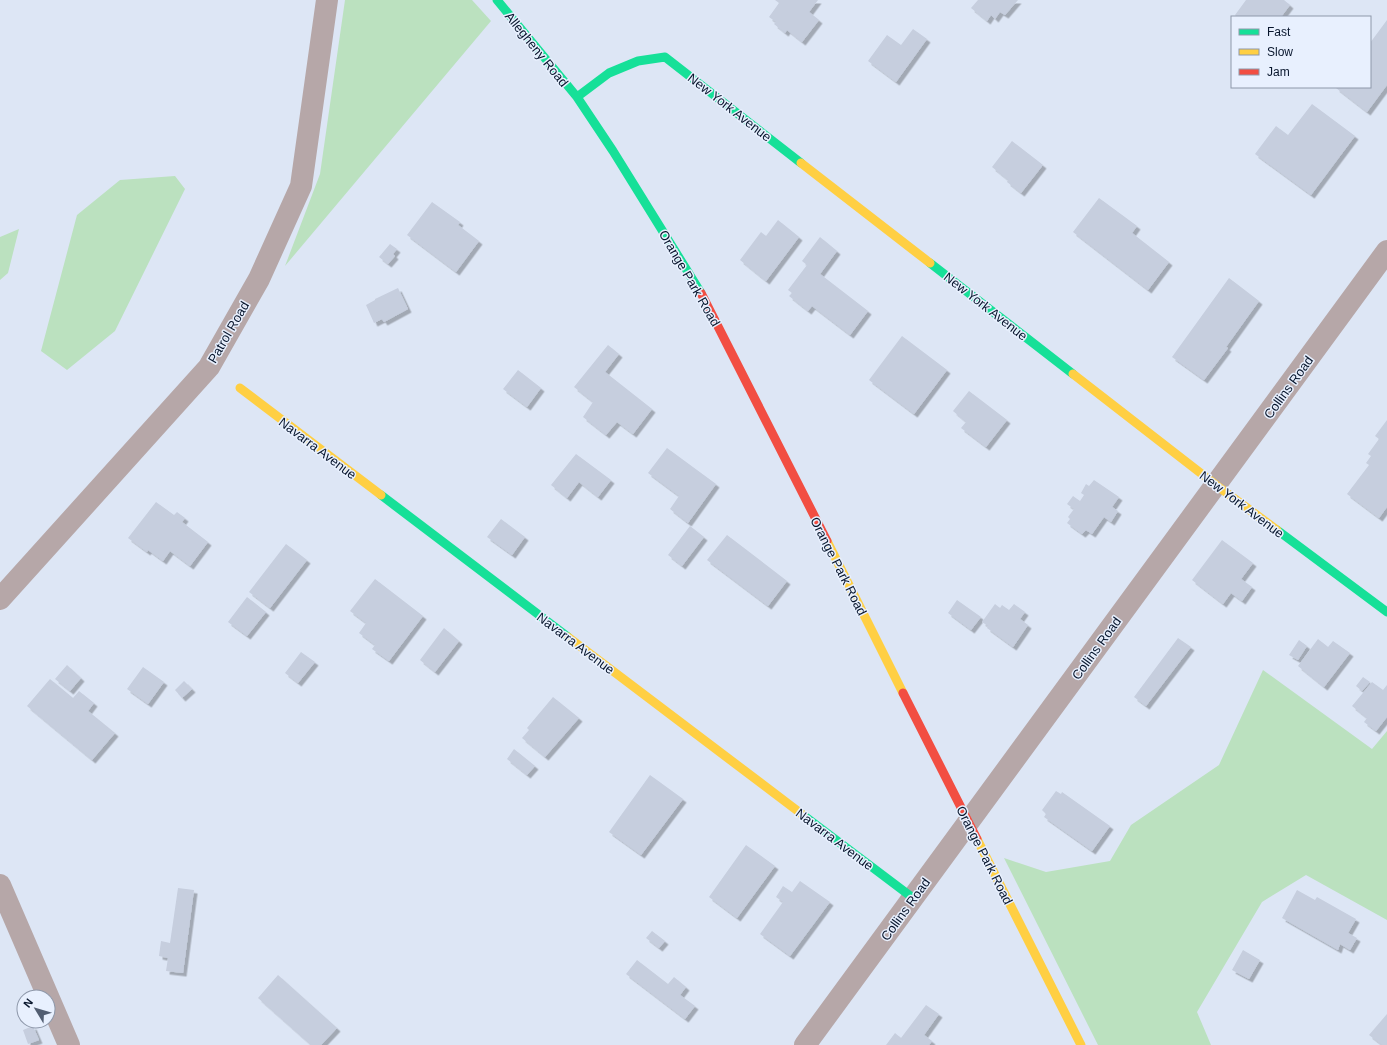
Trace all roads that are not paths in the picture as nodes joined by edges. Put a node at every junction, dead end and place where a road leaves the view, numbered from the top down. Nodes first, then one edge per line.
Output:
1 (327, 0) edge
2 (497, 0) edge
3 (577, 97) junction
4 (1387, 251) edge
5 (240, 388) dead end
6 (1216, 485) junction
7 (0, 599) edge
8 (1387, 612) edge
9 (969, 823) junction
10 (0, 885) edge
11 (913, 898) junction
12 (69, 1045) edge
13 (805, 1045) edge
14 (1081, 1045) edge

1 - 7 street, Patrol Road
2 - 3 street, Allegheny Road
3 - 6 street, New York Avenue
3 - 9 street, Orange Park Road
4 - 6 street, Collins Road
5 - 11 street, Navarra Avenue
6 - 8 street, New York Avenue
6 - 9 street, Collins Road
9 - 11 street, Collins Road
9 - 14 street, Orange Park Road
10 - 12 street
11 - 13 street, Collins Road

